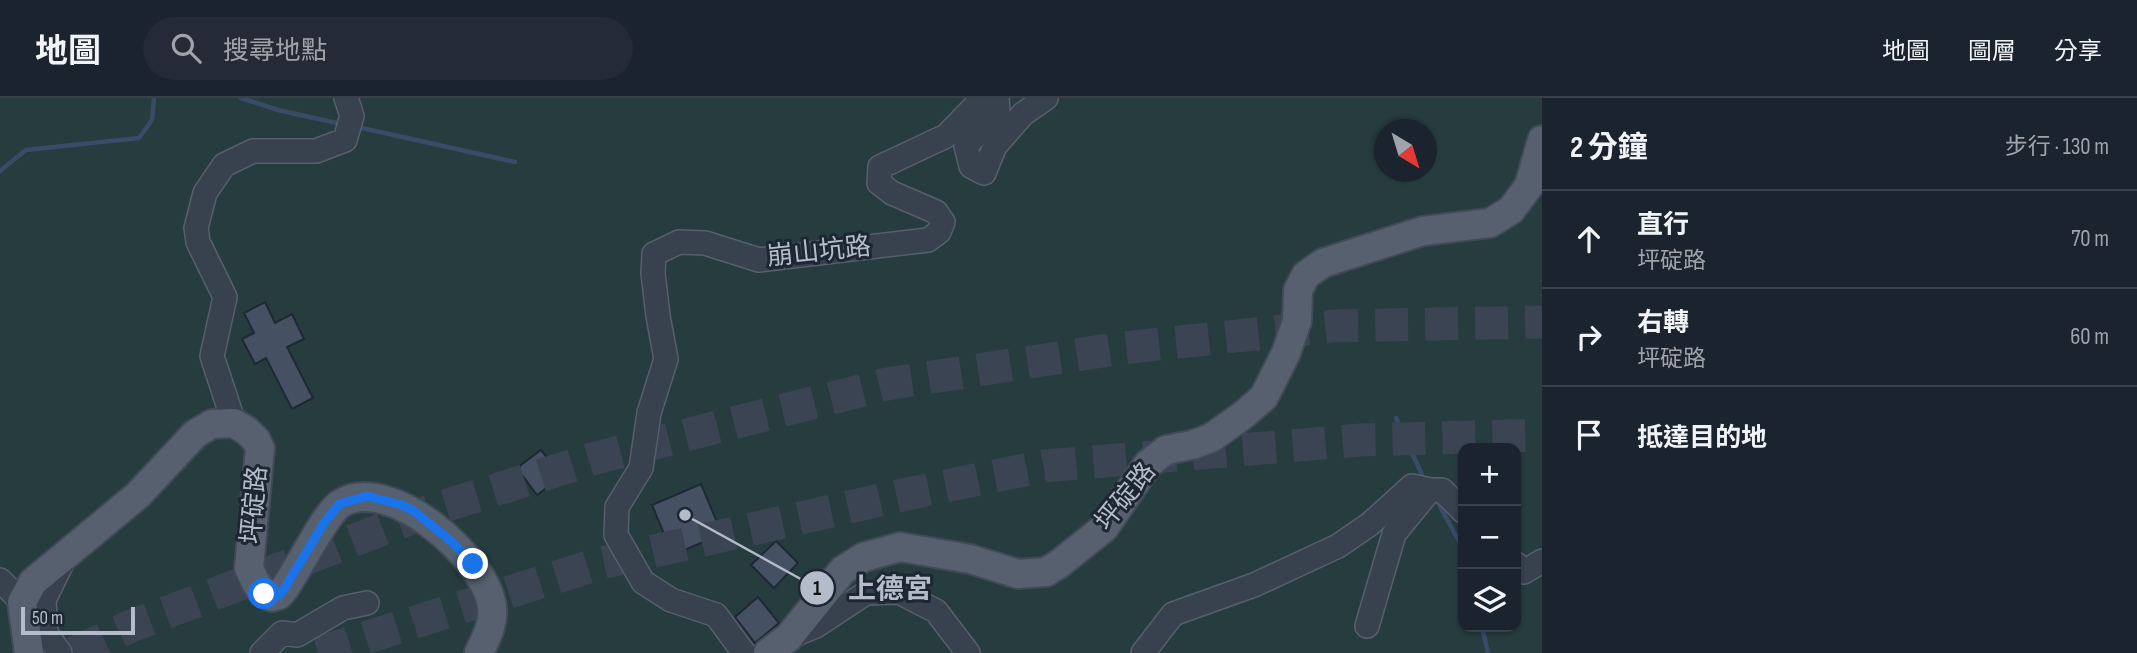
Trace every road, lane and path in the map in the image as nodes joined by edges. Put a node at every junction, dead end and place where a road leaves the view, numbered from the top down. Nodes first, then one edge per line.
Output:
1 (346, 98) edge
2 (983, 98) edge
3 (997, 98) edge
4 (1046, 98) edge
5 (1542, 140) edge
6 (234, 423) junction
7 (1430, 490) junction
8 (1458, 506) edge
9 (66, 554) junction
10 (1542, 561) edge
11 (1521, 569) edge
12 (0, 580) edge
13 (272, 597) junction
14 (22, 602) junction
15 (367, 603) dead end
16 (1367, 626) dead end
17 (282, 633) junction
18 (778, 645) edge
19 (29, 653) edge
20 (60, 653) edge
21 (262, 653) edge
22 (479, 653) edge
23 (744, 653) edge
24 (968, 653) edge
25 (1143, 653) edge

1 - 6 street
2 - 23 street, 崩山坑路
3 - 4 street
5 - 18 main road, 坪碇路
6 - 9 main road
6 - 13 main road, 坪碇路
7 - 8 street
7 - 16 street
7 - 25 street
9 - 14 main road
9 - 20 street
10 - 11 street
12 - 14 street
13 - 17 street
13 - 22 main road, 坪碇路
14 - 19 main road
15 - 17 street
17 - 21 street
18 - 24 street

